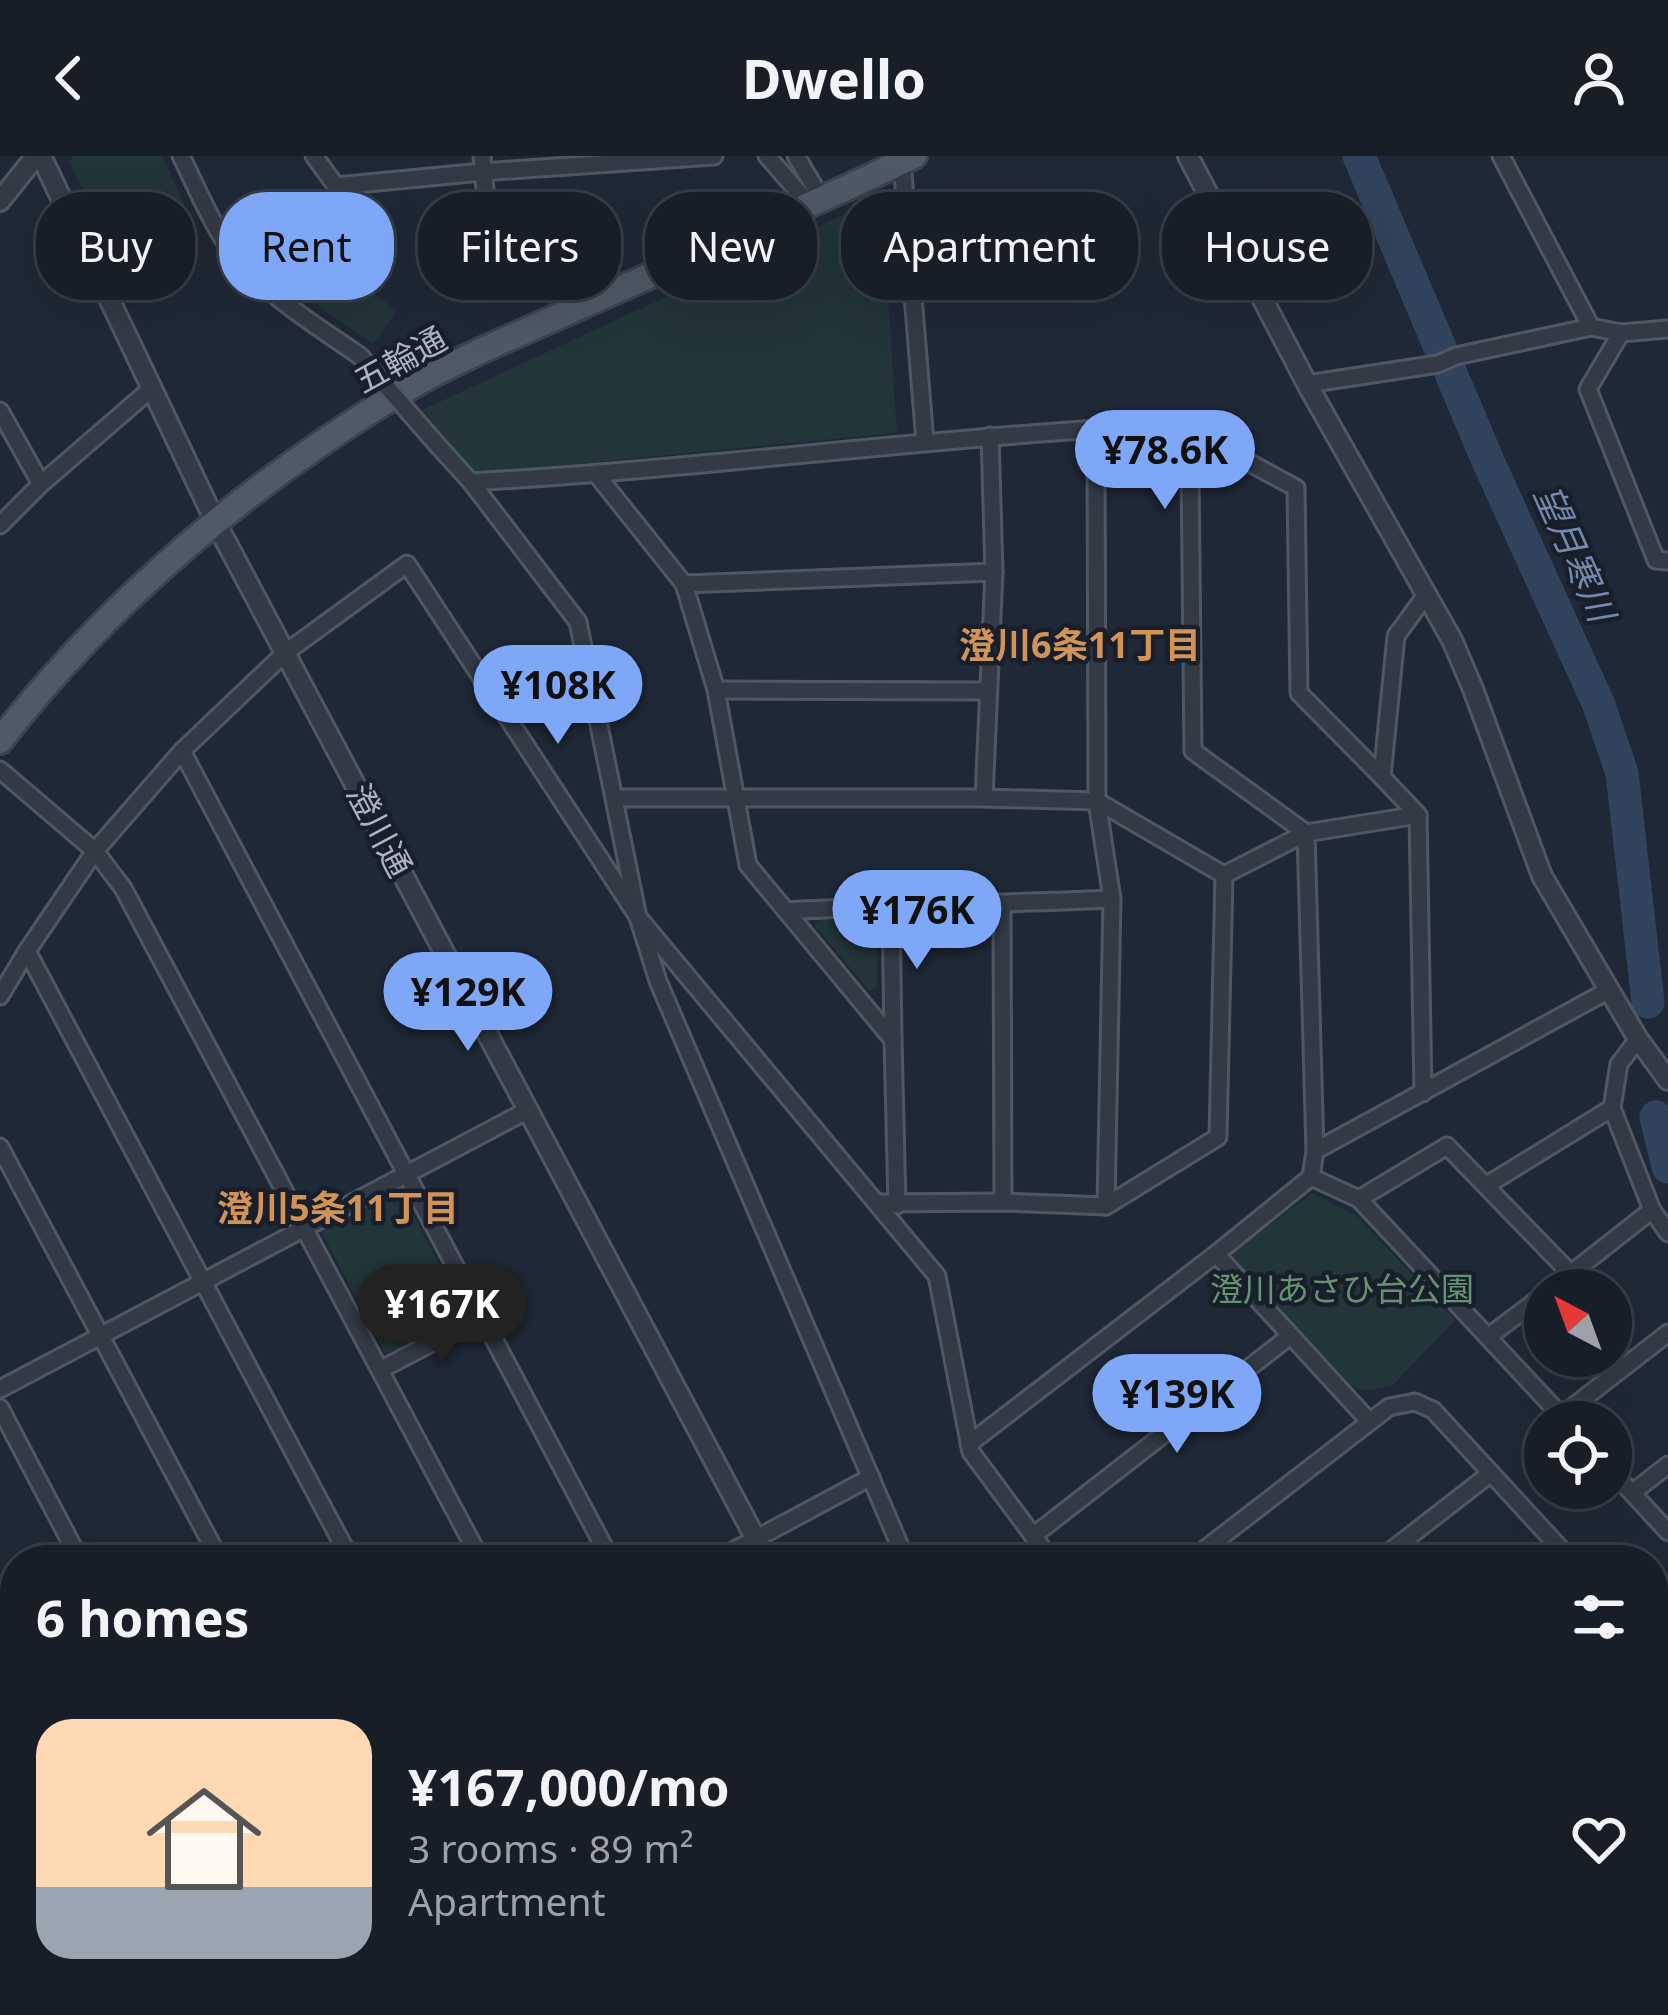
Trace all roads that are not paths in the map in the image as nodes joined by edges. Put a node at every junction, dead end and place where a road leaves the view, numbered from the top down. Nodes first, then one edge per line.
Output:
1 (39, 156) edge
2 (181, 156) edge
3 (314, 156) edge
4 (714, 156) edge
5 (767, 156) edge
6 (796, 156) edge
7 (1188, 156) edge
8 (1501, 156) edge
9 (908, 159) edge
10 (482, 164) edge
11 (805, 192) edge
12 (811, 192) edge
13 (817, 200) edge
14 (0, 201) edge
15 (645, 278) edge
16 (1591, 327) junction
17 (1668, 329) edge
18 (1621, 333) junction
19 (1307, 384) junction
20 (152, 388) junction
21 (0, 411) edge
22 (990, 436) junction
23 (925, 442) junction
24 (597, 475) junction
25 (471, 482) junction
26 (41, 484) junction
27 (215, 523) junction
28 (0, 526) edge
29 (1668, 561) edge
30 (994, 572) junction
31 (684, 584) junction
32 (1426, 596) junction
33 (285, 653) junction
34 (716, 690) junction
35 (987, 692) junction
36 (0, 741) edge
37 (182, 751) junction
38 (0, 770) edge
39 (1382, 777) junction
40 (616, 798) junction
41 (735, 798) junction
42 (984, 798) junction
43 (1097, 801) junction
44 (1418, 815) junction
45 (1306, 833) junction
46 (94, 851) junction
47 (1224, 874) junction
48 (1112, 899) junction
49 (1002, 904) junction
50 (891, 905) junction
51 (786, 911) junction
52 (638, 916) junction
53 (27, 951) junction
54 (1609, 990) junction
55 (0, 996) edge
56 (1638, 1039) junction
57 (893, 1040) junction
58 (1668, 1080) edge
59 (1423, 1093) junction
60 (1612, 1108) junction
61 (528, 1109) junction
62 (0, 1147) edge
63 (1315, 1151) junction
64 (406, 1174) junction
65 (1311, 1177) junction
66 (1487, 1185) junction
67 (1358, 1198) junction
68 (1003, 1202) junction
69 (878, 1203) junction
70 (897, 1205) junction
71 (1106, 1206) junction
72 (1652, 1210) junction
73 (304, 1228) junction
74 (1668, 1233) edge
75 (1216, 1254) junction
76 (1565, 1269) edge
77 (1576, 1269) edge
78 (203, 1282) junction
79 (1524, 1310) edge
80 (481, 1317) junction
81 (1668, 1333) edge
82 (101, 1334) junction
83 (1290, 1336) junction
84 (1488, 1337) junction
85 (380, 1370) junction
86 (0, 1389) edge
87 (1547, 1401) edge
88 (1586, 1401) edge
89 (0, 1408) edge
90 (1369, 1421) junction
91 (969, 1444) junction
92 (1668, 1465) edge
93 (1491, 1473) junction
94 (871, 1477) junction
95 (1633, 1493) joint
96 (1668, 1532) edge
97 (1033, 1536) junction
98 (756, 1539) junction
99 (72, 1545) edge
100 (212, 1545) edge
101 (343, 1545) edge
102 (473, 1545) edge
103 (603, 1545) edge
104 (745, 1545) edge
105 (759, 1545) edge
106 (900, 1545) edge
107 (1040, 1545) edge
108 (1210, 1545) edge
109 (1398, 1545) edge
110 (1553, 1545) edge

1 - 14 street
1 - 20 street, 澄川通
2 - 25 street, bridge
3 - 10 street
4 - 10 street
5 - 11 street
6 - 12 street
7 - 19 street
8 - 16 street
9 - 13 main road, 五輪通
9 - 23 street
15 - 27 main road, 五輪通
16 - 18 street
16 - 19 street
17 - 18 street
18 - 29 street
19 - 32 street
20 - 26 street
20 - 27 street, 澄川通
21 - 26 street
22 - 23 street
22 - 30 street
22 - 43 street
23 - 24 street
24 - 25 street
24 - 31 street
25 - 40 street
26 - 28 street
27 - 33 street, 澄川通
27 - 36 main road, 五輪通
30 - 31 street
30 - 35 street
31 - 34 street
32 - 39 street
32 - 54 street
33 - 37 street
33 - 52 street
33 - 61 street, 澄川通
34 - 35 street
34 - 41 street
35 - 42 street
37 - 46 street
37 - 64 street
38 - 46 street
39 - 44 street
39 - 45 street
40 - 41 street
40 - 52 street
41 - 42 street
41 - 51 street
42 - 43 street
43 - 47 street
43 - 48 street
44 - 45 street
44 - 59 street
45 - 47 street
45 - 63 street
46 - 53 street
46 - 73 street
47 - 71 street
48 - 49 street
48 - 71 street
49 - 50 street
49 - 68 street
50 - 51 street
50 - 57 street
51 - 57 street
52 - 69 street
52 - 94 street
53 - 55 street
53 - 78 street
54 - 56 street
54 - 59 street
56 - 58 street
56 - 60 street
57 - 70 street
59 - 63 street
60 - 66 street
60 - 72 street
61 - 64 street
61 - 98 street, 澄川通
62 - 82 street
63 - 65 street
64 - 73 street
64 - 80 street
65 - 67 street
65 - 75 street
66 - 67 street
66 - 76 street
67 - 84 street
68 - 70 street
68 - 71 street
69 - 70 street
69 - 91 street
72 - 74 street
72 - 77 street
73 - 78 street
73 - 85 street
75 - 83 street
75 - 91 street
78 - 82 street
78 - 101 street
79 - 84 street
80 - 85 street
80 - 103 street
81 - 88 street
82 - 86 street
82 - 100 street
83 - 90 street
83 - 97 street
84 - 87 street
85 - 102 street
89 - 99 street
90 - 93 street
90 - 108 street
91 - 97 street
92 - 95 street
93 - 109 street
93 - 110 street
94 - 98 street
94 - 106 street
95 - 96 street
97 - 107 street
98 - 104 street
98 - 105 street, 澄川通

